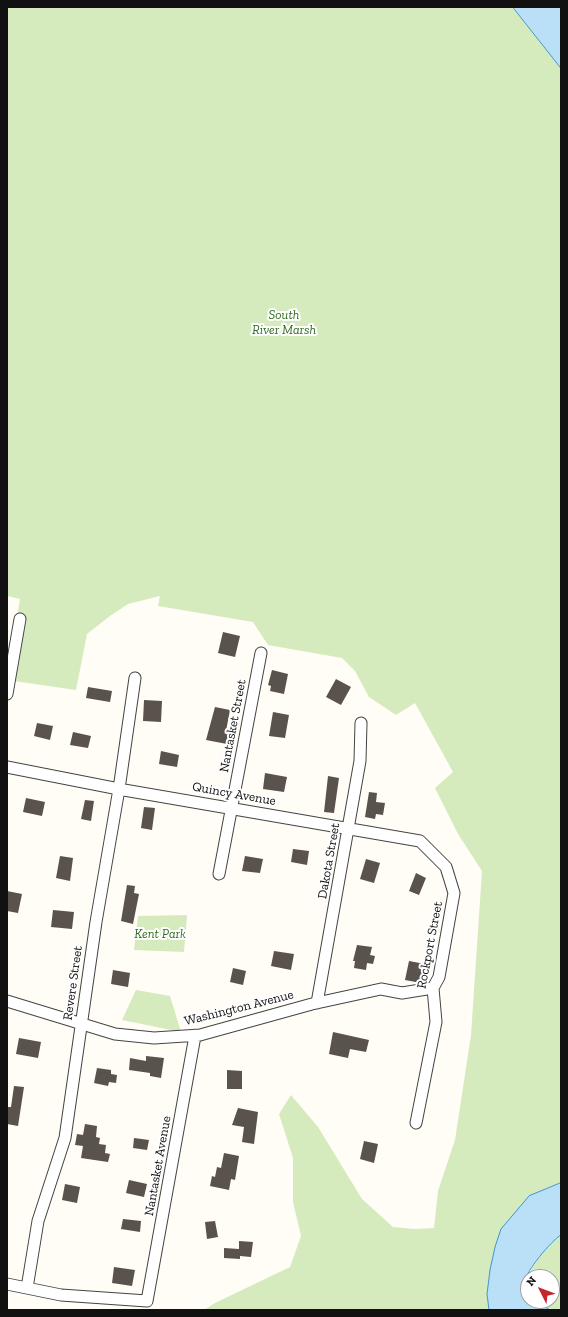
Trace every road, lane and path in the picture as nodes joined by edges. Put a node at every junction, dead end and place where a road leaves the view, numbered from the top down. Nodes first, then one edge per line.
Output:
1 (20, 619) dead end
2 (261, 653) dead end
3 (135, 678) dead end
4 (7, 694) edge
5 (361, 723) dead end
6 (7, 767) edge
7 (119, 788) junction
8 (232, 808) junction
9 (349, 828) junction
10 (446, 868) joint
11 (218, 874) dead end
12 (433, 988) junction
13 (7, 1001) edge
14 (317, 1002) junction
15 (81, 1024) junction
16 (195, 1036) junction
17 (416, 1123) dead end
18 (7, 1284) edge
19 (27, 1288) junction

1 - 4 street
2 - 8 street, Nantasket Street
3 - 7 street, Revere Street
5 - 9 street, Dakota Street
6 - 7 street, Quincy Avenue
7 - 8 street, Quincy Avenue
7 - 15 street, Revere Street
8 - 9 street, Quincy Avenue
8 - 11 street, Nantasket Street
9 - 10 street, Quincy Avenue
9 - 14 street, Dakota Street
10 - 12 street, Rockport Street
12 - 14 street, Washington Avenue
12 - 17 street, Rockport Street
13 - 15 street, Washington Avenue
14 - 16 street, Washington Avenue
15 - 16 street, Washington Avenue
15 - 19 street, Revere Street
16 - 19 street, Nantasket Avenue
18 - 19 street

